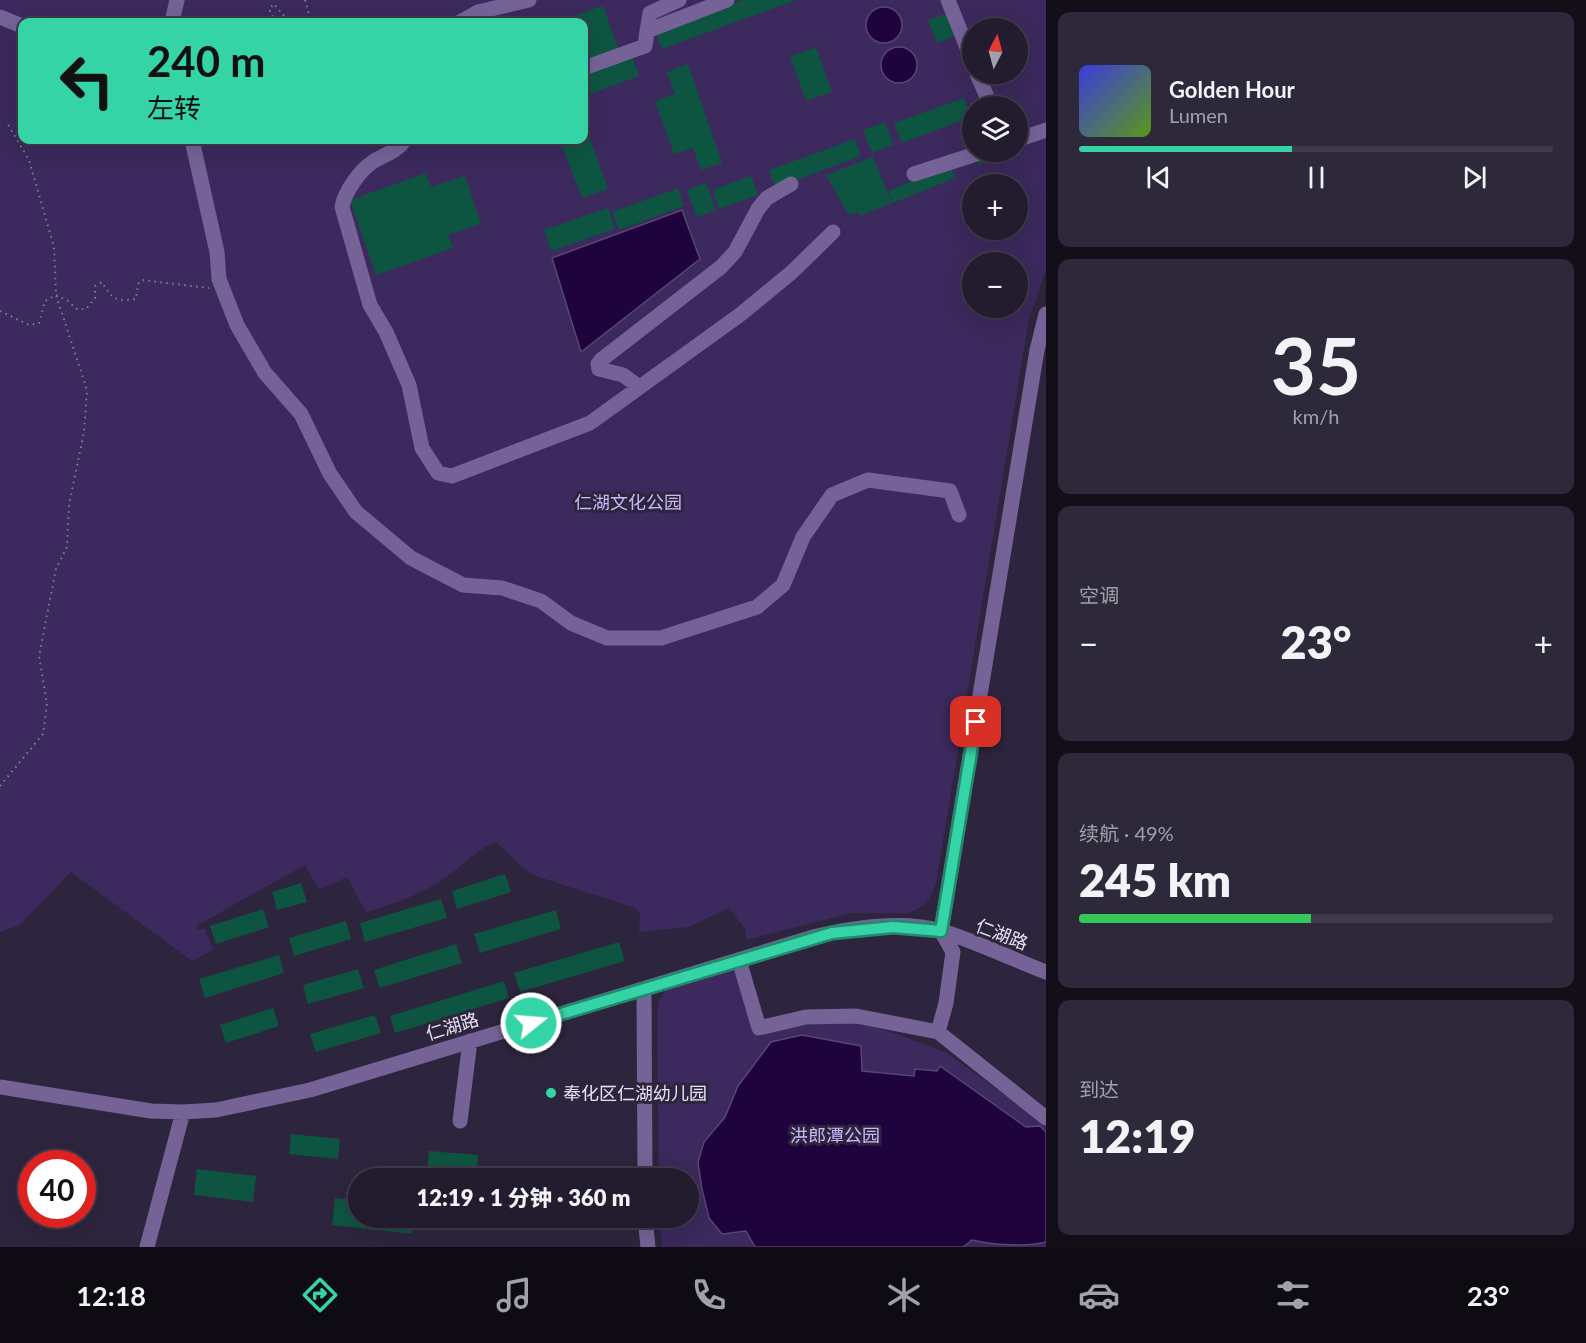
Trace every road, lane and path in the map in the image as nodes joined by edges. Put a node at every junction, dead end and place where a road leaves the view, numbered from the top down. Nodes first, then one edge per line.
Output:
1 (177, 0) edge
2 (305, 0) edge
3 (529, 0) edge
4 (679, 0) edge
5 (727, 0) edge
6 (948, 0) edge
7 (0, 17) edge
8 (173, 18) edge
9 (274, 18) edge
10 (290, 18) edge
11 (309, 18) edge
12 (467, 18) edge
13 (18, 24) edge
14 (647, 31) junction
15 (962, 35) edge
16 (588, 67) edge
17 (7, 123) dead end
18 (1046, 130) edge
19 (1028, 136) edge
20 (18, 142) edge
21 (19, 144) edge
22 (193, 144) edge
23 (402, 144) edge
24 (962, 158) edge
25 (914, 174) dead end
26 (791, 184) dead end
27 (833, 232) dead end
28 (221, 284) junction
29 (56, 295) junction
30 (0, 311) edge
31 (1046, 314) edge
32 (638, 386) junction
33 (959, 515) dead end
34 (0, 786) edge
35 (941, 931) junction
36 (739, 960) junction
37 (1046, 972) edge
38 (644, 989) junction
39 (938, 1032) junction
40 (470, 1041) junction
41 (0, 1087) edge
42 (183, 1112) junction
43 (1046, 1118) edge
44 (460, 1121) dead end
45 (645, 1168) edge
46 (646, 1228) edge
47 (147, 1247) edge
48 (648, 1247) edge

1 - 8 street
2 - 11 path
3 - 12 street
4 - 14 street
5 - 14 street
6 - 15 street
7 - 13 street
9 - 10 path
14 - 16 street
17 - 20 path
18 - 19 street
21 - 29 path
22 - 28 street
23 - 32 street
24 - 25 street
26 - 32 street
27 - 32 street
28 - 29 path
28 - 33 street
29 - 30 path
29 - 34 path
31 - 35 street
35 - 36 street, 仁湖路
35 - 37 street, 仁湖路
35 - 39 street
36 - 38 street, 仁湖路
36 - 39 street
38 - 40 street, 仁湖路
38 - 45 street
39 - 43 street
40 - 42 street, 仁湖路
40 - 44 street
41 - 42 street, 仁湖路
42 - 47 street
46 - 48 street

